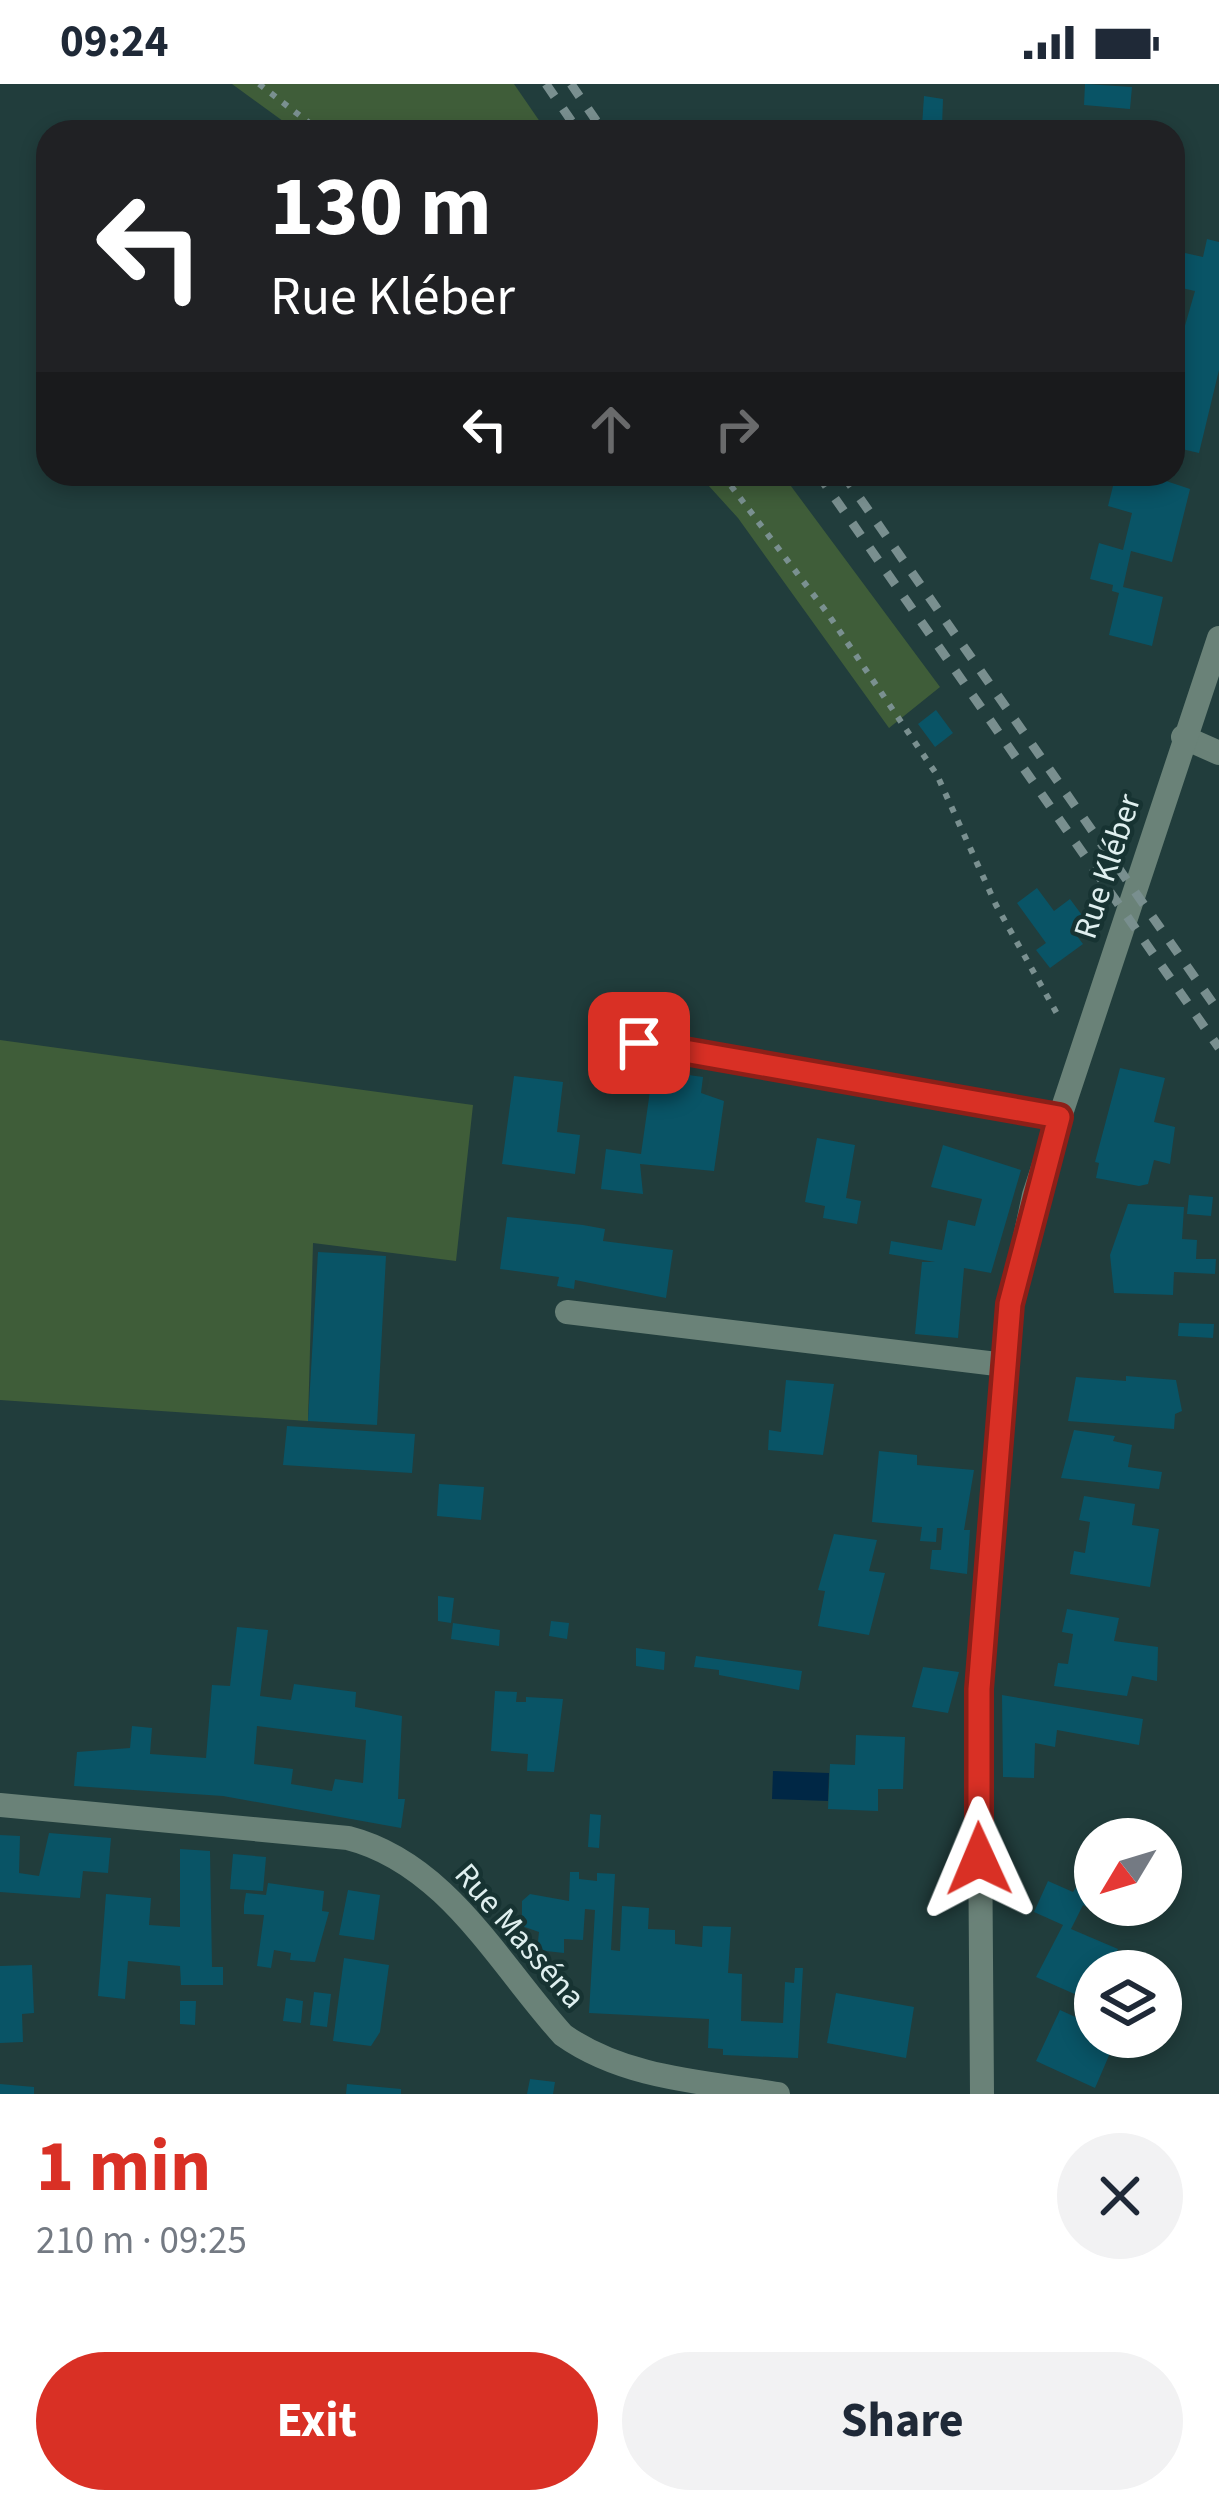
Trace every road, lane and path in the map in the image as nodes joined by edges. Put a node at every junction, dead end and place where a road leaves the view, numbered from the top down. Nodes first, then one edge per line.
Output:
1 (259, 84) edge
2 (306, 120) edge
3 (731, 486) edge
4 (1219, 638) edge
5 (1183, 737) junction
6 (1219, 754) edge
7 (639, 1043) dead end
8 (1080, 1052) junction
9 (1059, 1117) junction
10 (567, 1312) dead end
11 (1005, 1365) junction
12 (0, 1805) edge
13 (778, 2094) edge
14 (982, 2094) edge

1 - 2 path
3 - 8 path
4 - 5 street, Rue Kléber
5 - 6 street
5 - 8 street, Rue Kléber
7 - 9 street
8 - 9 street, Rue Kléber
9 - 11 street, Rue Kléber
10 - 11 street
11 - 14 street, Rue Kléber
12 - 13 street, Rue Masséna

